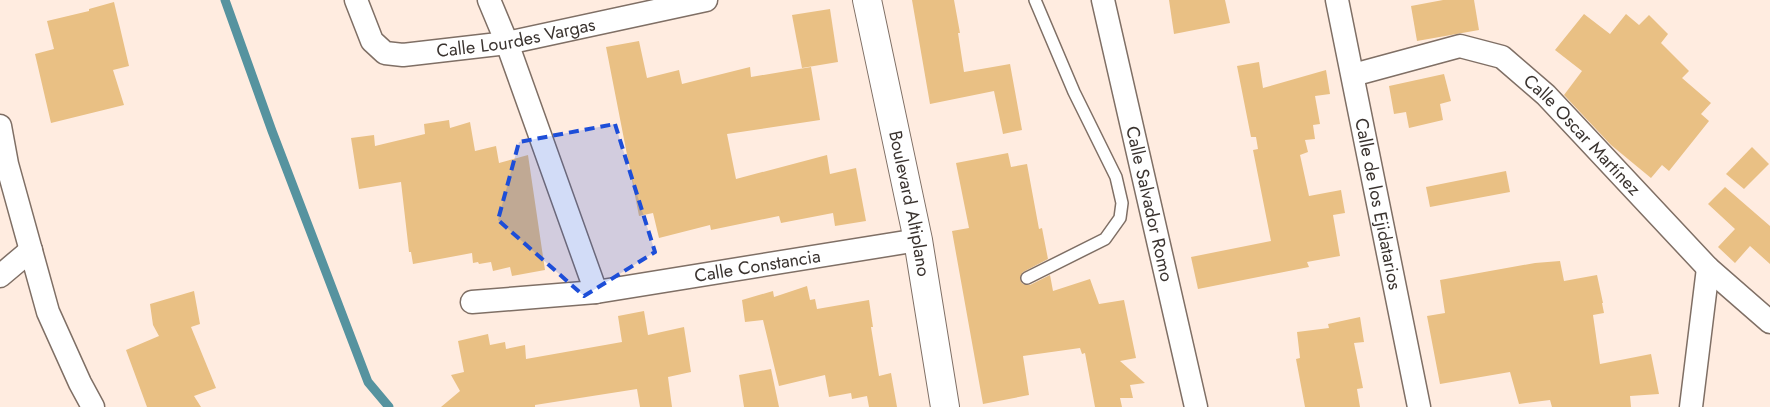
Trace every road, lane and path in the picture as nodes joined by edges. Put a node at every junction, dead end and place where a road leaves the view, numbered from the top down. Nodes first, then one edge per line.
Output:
1 (356, 0) edge
2 (489, 0) edge
3 (706, 0) edge
4 (867, 0) edge
5 (1035, 0) edge
6 (1103, 0) edge
7 (1337, 0) edge
8 (507, 43) junction
9 (1353, 75) junction
10 (0, 126) edge
11 (918, 240) junction
12 (31, 250) junction
13 (1708, 268) junction
14 (0, 276) edge
15 (1027, 278) dead end
16 (596, 292) junction
17 (472, 302) dead end
18 (1770, 322) edge
19 (94, 407) edge
20 (945, 407) edge
21 (1196, 407) edge
22 (1419, 407) edge
23 (1691, 407) edge

1 - 8 street, Calle Lourdes Vargas
2 - 8 street
3 - 8 street, Calle Lourdes Vargas
4 - 11 street, Boulevard Altiplano
5 - 15 lane
6 - 21 street, Calle Salvador Romo
7 - 9 street, Calle de los Ejidatarios
8 - 16 street
9 - 13 street, Calle Oscar Martínez
9 - 22 street, Calle de los Ejidatarios
10 - 12 street
11 - 16 street, Calle Constancia
11 - 20 street, Boulevard Altiplano
12 - 14 street
12 - 19 street
13 - 18 street, Calle Oscar Martínez
13 - 23 street
16 - 17 street, Calle Constancia

